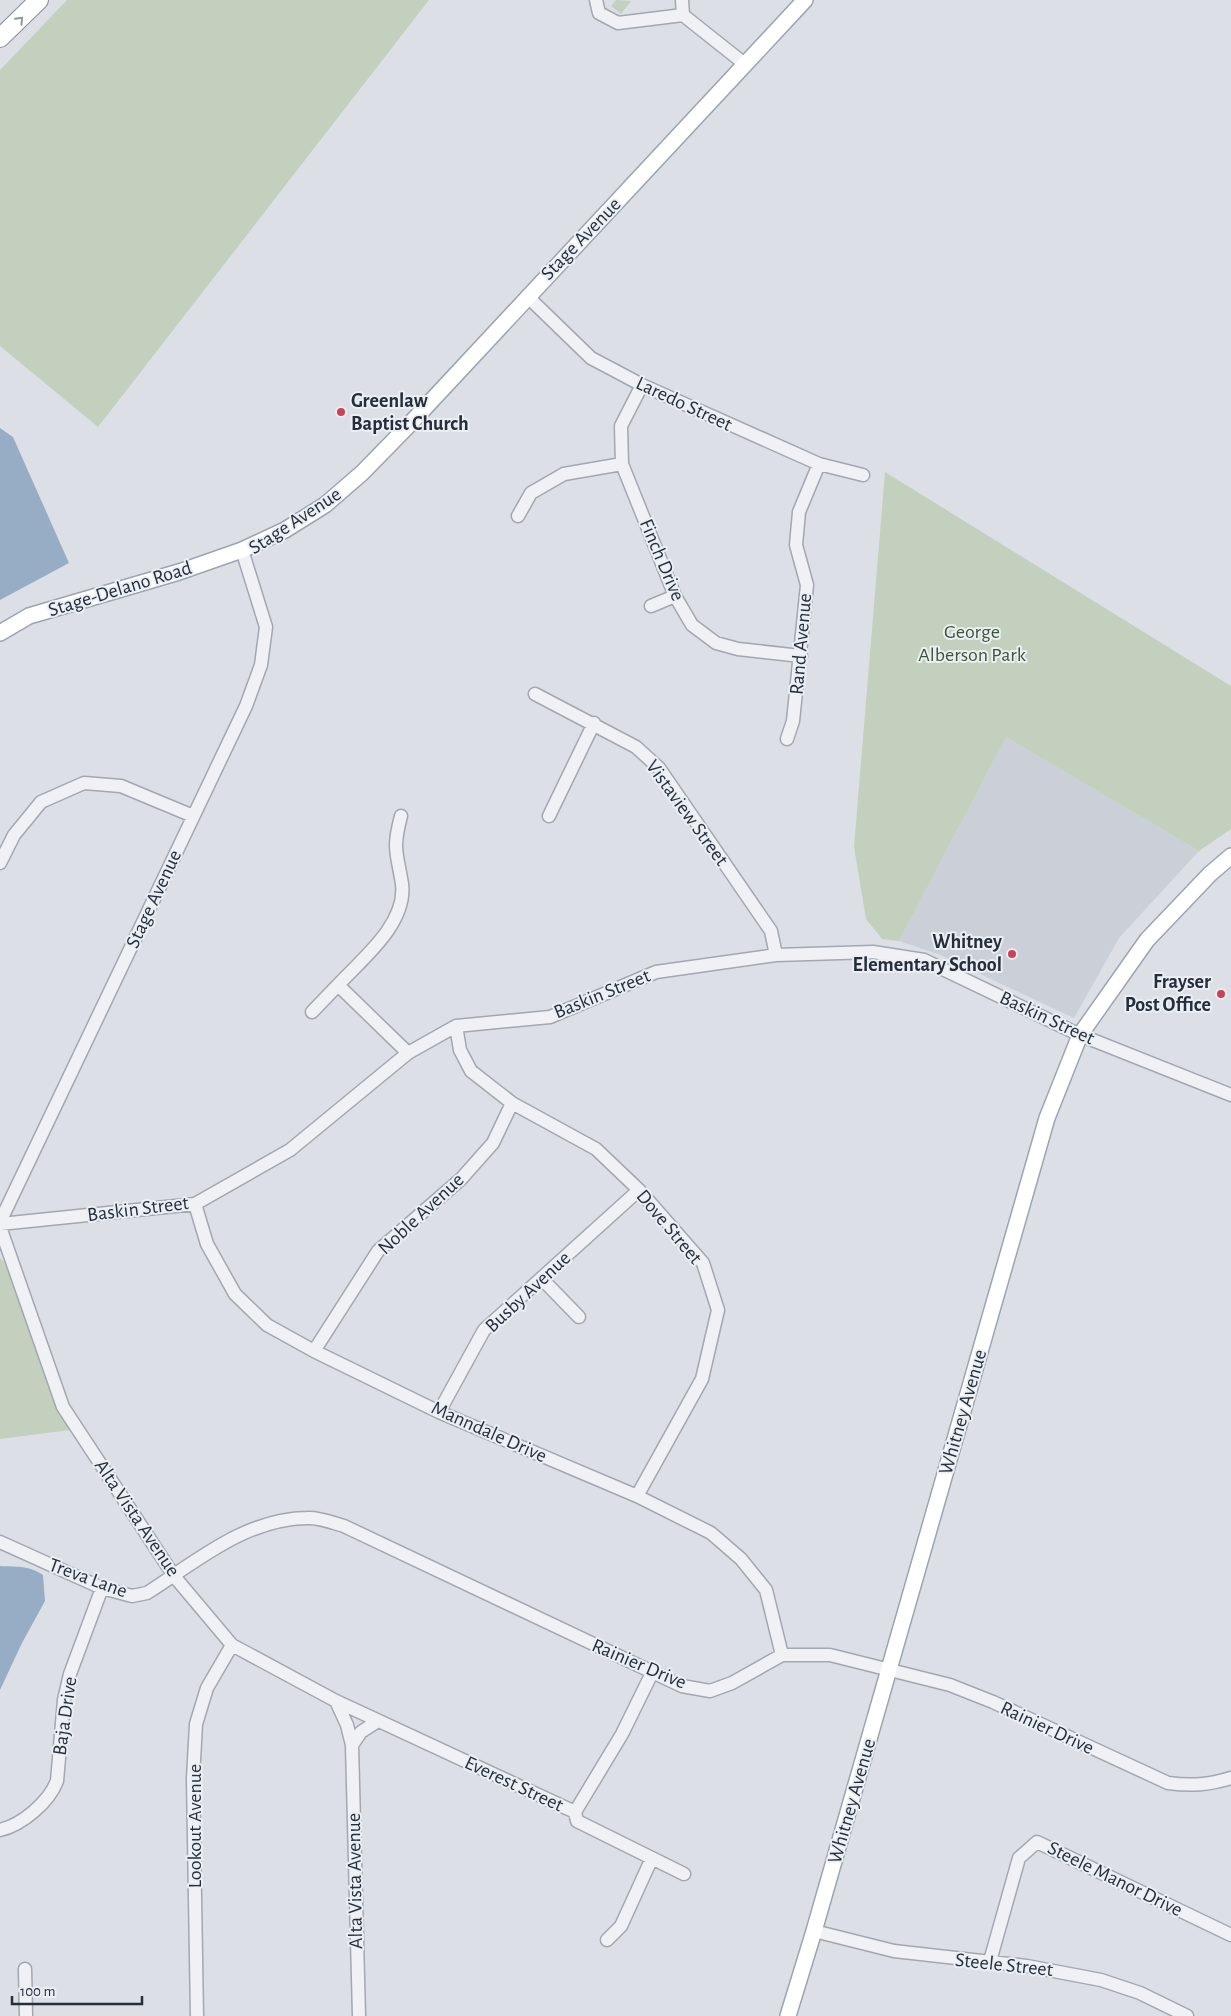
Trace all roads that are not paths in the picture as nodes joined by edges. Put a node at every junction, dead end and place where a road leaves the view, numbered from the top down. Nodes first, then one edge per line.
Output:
1 (39, 0) edge
2 (596, 0) edge
3 (682, 0) edge
4 (805, 0) edge
5 (683, 14) junction
6 (0, 38) edge
7 (746, 65) junction
8 (527, 296) junction
9 (642, 386) junction
10 (622, 464) junction
11 (819, 464) junction
12 (863, 475) dead end
13 (518, 516) dead end
14 (242, 550) junction
15 (675, 596) junction
16 (651, 606) dead end
17 (0, 633) edge
18 (801, 656) junction
19 (534, 694) dead end
20 (594, 723) junction
21 (787, 739) dead end
22 (193, 816) junction
23 (402, 816) dead end
24 (549, 816) dead end
25 (1231, 856) edge
26 (0, 863) edge
27 (776, 955) junction
28 (338, 986) junction
29 (312, 1012) dead end
30 (456, 1026) junction
31 (1080, 1035) junction
32 (408, 1053) junction
33 (1231, 1095) edge
34 (512, 1103) junction
35 (639, 1190) junction
36 (195, 1204) junction
37 (0, 1224) edge
38 (542, 1279) junction
39 (579, 1317) dead end
40 (314, 1351) junction
41 (439, 1412) junction
42 (637, 1496) junction
43 (0, 1542) edge
44 (174, 1576) junction
45 (102, 1588) junction
46 (232, 1645) junction
47 (782, 1655) junction
48 (890, 1669) junction
49 (652, 1674) junction
50 (336, 1701) junction
51 (378, 1721) junction
52 (352, 1746) junction
53 (1231, 1778) edge
54 (575, 1812) junction
55 (5, 1829) edge
56 (652, 1858) junction
57 (684, 1874) dead end
58 (814, 1931) junction
59 (1231, 1935) edge
60 (607, 1940) dead end
61 (990, 1961) junction
62 (25, 1969) dead end
63 (26, 2016) edge
64 (197, 2016) edge
65 (359, 2016) edge
66 (788, 2016) edge
67 (1187, 2016) edge

6 -> 1 highway
2 - 5 street
3 - 5 street
4 - 7 main road, Stage Avenue
5 - 7 street
7 - 8 main road, Stage Avenue
8 - 9 street, Laredo Street
8 - 14 main road, Stage Avenue
9 - 10 street, Finch Drive
9 - 11 street, Laredo Street
10 - 13 street
10 - 15 street, Finch Drive
11 - 12 street, Laredo Street
11 - 18 street, Rand Avenue
14 - 17 main road, Stage-Delano Road
14 - 22 street, Stage Avenue
15 - 16 street
15 - 18 street, Finch Drive
18 - 21 street, Rand Avenue
19 - 20 street, Vistaview Street
20 - 24 street
20 - 27 street, Vistaview Street
22 - 26 street
22 - 37 street, Stage Avenue
23 - 28 street
25 - 31 main road, Whitney Avenue
27 - 30 street, Baskin Street
27 - 31 street, Baskin Street
28 - 29 street
28 - 32 street
30 - 32 street, Baskin Street
30 - 34 street, Dove Street
31 - 33 street, Baskin Street
31 - 48 main road, Whitney Avenue
32 - 36 street, Baskin Street
34 - 35 street, Dove Street
34 - 40 street, Noble Avenue
35 - 38 street, Busby Avenue
35 - 42 street, Dove Street
36 - 37 street, Baskin Street
36 - 40 street, Manndale Drive
37 - 44 street, Alta Vista Avenue
38 - 39 street
38 - 41 street, Busby Avenue
40 - 41 street, Manndale Drive
41 - 42 street, Manndale Drive
42 - 47 street, Manndale Drive
43 - 45 street, Treva Lane
44 - 45 street, Treva Lane
44 - 46 street, Alta Vista Avenue
44 - 49 street, Rainier Drive
45 - 55 street, Baja Drive
46 - 50 street, Alta Vista Avenue
46 - 64 street, Lookout Avenue
47 - 48 street, Rainier Drive
47 - 49 street, Rainier Drive
48 - 53 street, Rainier Drive
48 - 58 main road, Whitney Avenue
49 - 54 street, Everest Street
50 - 51 street, Everest Street
50 - 52 street, Alta Vista Avenue
51 - 52 street
51 - 54 street, Everest Street
52 - 65 street, Alta Vista Avenue
54 - 56 street
56 - 57 street
56 - 60 street
58 - 61 street, Steele Street
58 - 66 main road, Whitney Avenue
59 - 61 street, Steele Manor Drive
61 - 67 street, Steele Street
62 - 63 street

